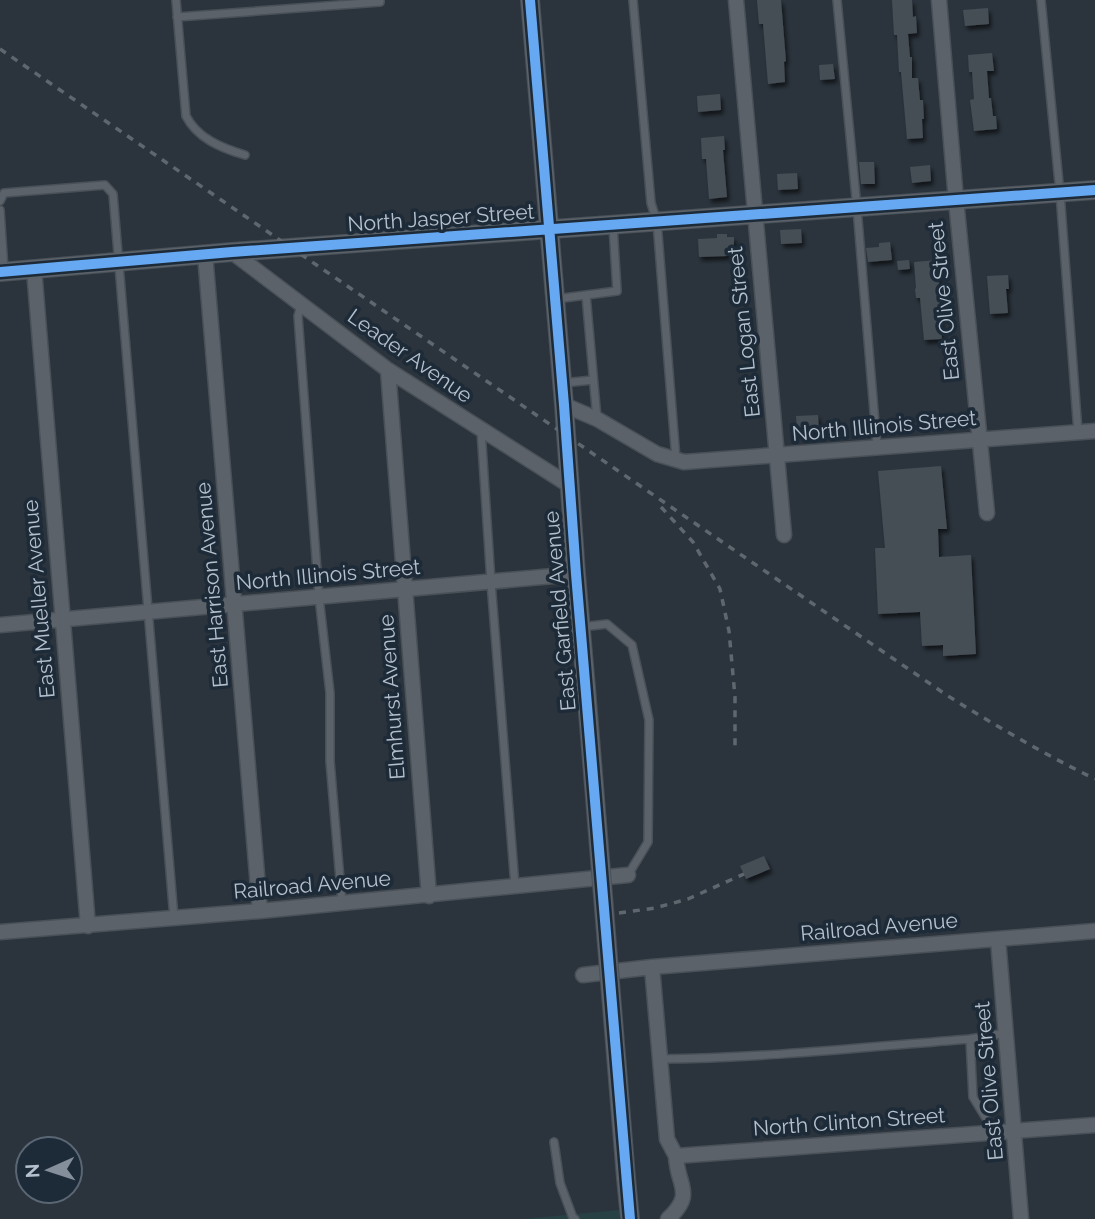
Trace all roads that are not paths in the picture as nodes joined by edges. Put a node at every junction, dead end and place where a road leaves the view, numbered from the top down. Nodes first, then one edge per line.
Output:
1 (176, 0) edge
2 (380, 0) edge
3 (530, 0) edge
4 (633, 0) edge
5 (736, 0) edge
6 (837, 0) edge
7 (939, 0) edge
8 (1041, 0) edge
9 (177, 17) junction
10 (245, 155) dead end
11 (1095, 190) edge
12 (1060, 193) junction
13 (956, 200) junction
14 (0, 201) edge
15 (857, 208) junction
16 (0, 210) edge
17 (754, 216) junction
18 (657, 222) junction
19 (613, 225) junction
20 (549, 230) junction
21 (232, 252) junction
22 (205, 254) junction
23 (118, 262) junction
24 (34, 269) junction
25 (2, 271) edge
26 (586, 295) junction
27 (555, 299) junction
28 (302, 305) junction
29 (388, 370) junction
30 (593, 380) junction
31 (562, 384) junction
32 (564, 405) junction
33 (597, 419) junction
34 (480, 429) junction
35 (1095, 430) edge
36 (1078, 432) junction
37 (979, 439) junction
38 (877, 447) junction
39 (778, 456) junction
40 (677, 460) junction
41 (569, 485) junction
42 (987, 513) dead end
43 (784, 535) dead end
44 (576, 574) junction
45 (491, 582) junction
46 (405, 590) junction
47 (319, 597) junction
48 (235, 603) junction
49 (147, 612) junction
50 (62, 620) junction
51 (0, 625) edge
52 (580, 627) junction
53 (628, 875) joint
54 (515, 887) junction
55 (429, 895) junction
56 (342, 904) junction
57 (260, 911) junction
58 (174, 919) junction
59 (0, 926) edge
60 (88, 926) junction
61 (1095, 931) edge
62 (0, 932) edge
63 (998, 939) junction
64 (652, 967) junction
65 (583, 975) dead end
66 (1006, 1033) junction
67 (970, 1039) junction
68 (660, 1059) junction
69 (1095, 1125) edge
70 (1014, 1132) junction
71 (995, 1133) junction
72 (554, 1142) dead end
73 (676, 1156) junction
74 (575, 1219) edge
75 (630, 1219) edge
76 (668, 1219) edge
77 (1021, 1219) edge

1 - 9 lane
2 - 9 lane
3 - 20 street, East Garfield Avenue
4 - 18 lane
5 - 17 street, East Logan Street
6 - 15 lane
7 - 13 street, East Olive Street
8 - 12 lane
9 - 10 lane
11 - 12 street, North Jasper Street
12 - 13 street, North Jasper Street
12 - 36 lane
13 - 15 street, North Jasper Street
13 - 37 street, East Olive Street
14 - 23 lane
15 - 17 street, North Jasper Street
15 - 38 lane
16 - 25 lane
17 - 18 street, North Jasper Street
17 - 39 street, East Logan Street
18 - 19 street, North Jasper Street
18 - 40 lane
19 - 20 street, North Jasper Street
19 - 26 lane
20 - 21 street, North Jasper Street
20 - 27 street, East Garfield Avenue
21 - 22 street, North Jasper Street
21 - 28 street, Leader Avenue
22 - 23 street, North Jasper Street
22 - 48 street, East Harrison Avenue
23 - 24 street, North Jasper Street
23 - 49 lane
24 - 25 street, North Jasper Street
24 - 50 street, East Mueller Avenue
26 - 27 lane
26 - 30 lane
27 - 31 street, East Garfield Avenue
28 - 29 street, Leader Avenue
28 - 47 lane
29 - 34 street, Leader Avenue
29 - 46 street, Elmhurst Avenue
30 - 31 lane
30 - 33 lane
31 - 32 street, East Garfield Avenue
32 - 33 street, North Illinois Street
32 - 41 street, East Garfield Avenue
33 - 40 street, North Illinois Street
34 - 41 street, Leader Avenue
34 - 45 lane
35 - 36 street, North Illinois Street
36 - 37 street, North Illinois Street
37 - 38 street, North Illinois Street
37 - 42 street, East Olive Street
38 - 39 street, North Illinois Street
39 - 40 street, North Illinois Street
39 - 43 street, East Logan Street
41 - 44 street, East Garfield Avenue
44 - 45 street, North Illinois Street
44 - 52 street, East Garfield Avenue
45 - 46 street, North Illinois Street
45 - 54 lane
46 - 47 street, North Illinois Street
46 - 55 street, Elmhurst Avenue
47 - 48 street, North Illinois Street
47 - 56 lane
48 - 49 street, North Illinois Street
48 - 57 street, East Harrison Avenue
49 - 50 street, North Illinois Street
49 - 58 lane
50 - 51 street, North Illinois Street
50 - 60 street, East Mueller Avenue
52 - 53 lane
52 - 75 street, East Garfield Avenue, bridge
53 - 54 street, Railroad Avenue
54 - 55 street, Railroad Avenue
55 - 56 street, Railroad Avenue
56 - 57 street, Railroad Avenue
57 - 58 street, Railroad Avenue
58 - 60 street, Railroad Avenue
59 - 62 lane
60 - 62 street, Railroad Avenue
61 - 63 street, Railroad Avenue
63 - 64 street, Railroad Avenue
63 - 66 street, East Olive Street
64 - 65 street, Railroad Avenue
64 - 68 street
66 - 67 lane
66 - 70 street, East Olive Street
67 - 68 lane
67 - 71 lane
68 - 73 street
69 - 70 street, North Clinton Street
70 - 71 street, North Clinton Street
70 - 77 street, East Olive Street
71 - 73 street, North Clinton Street
72 - 74 lane
73 - 76 street

